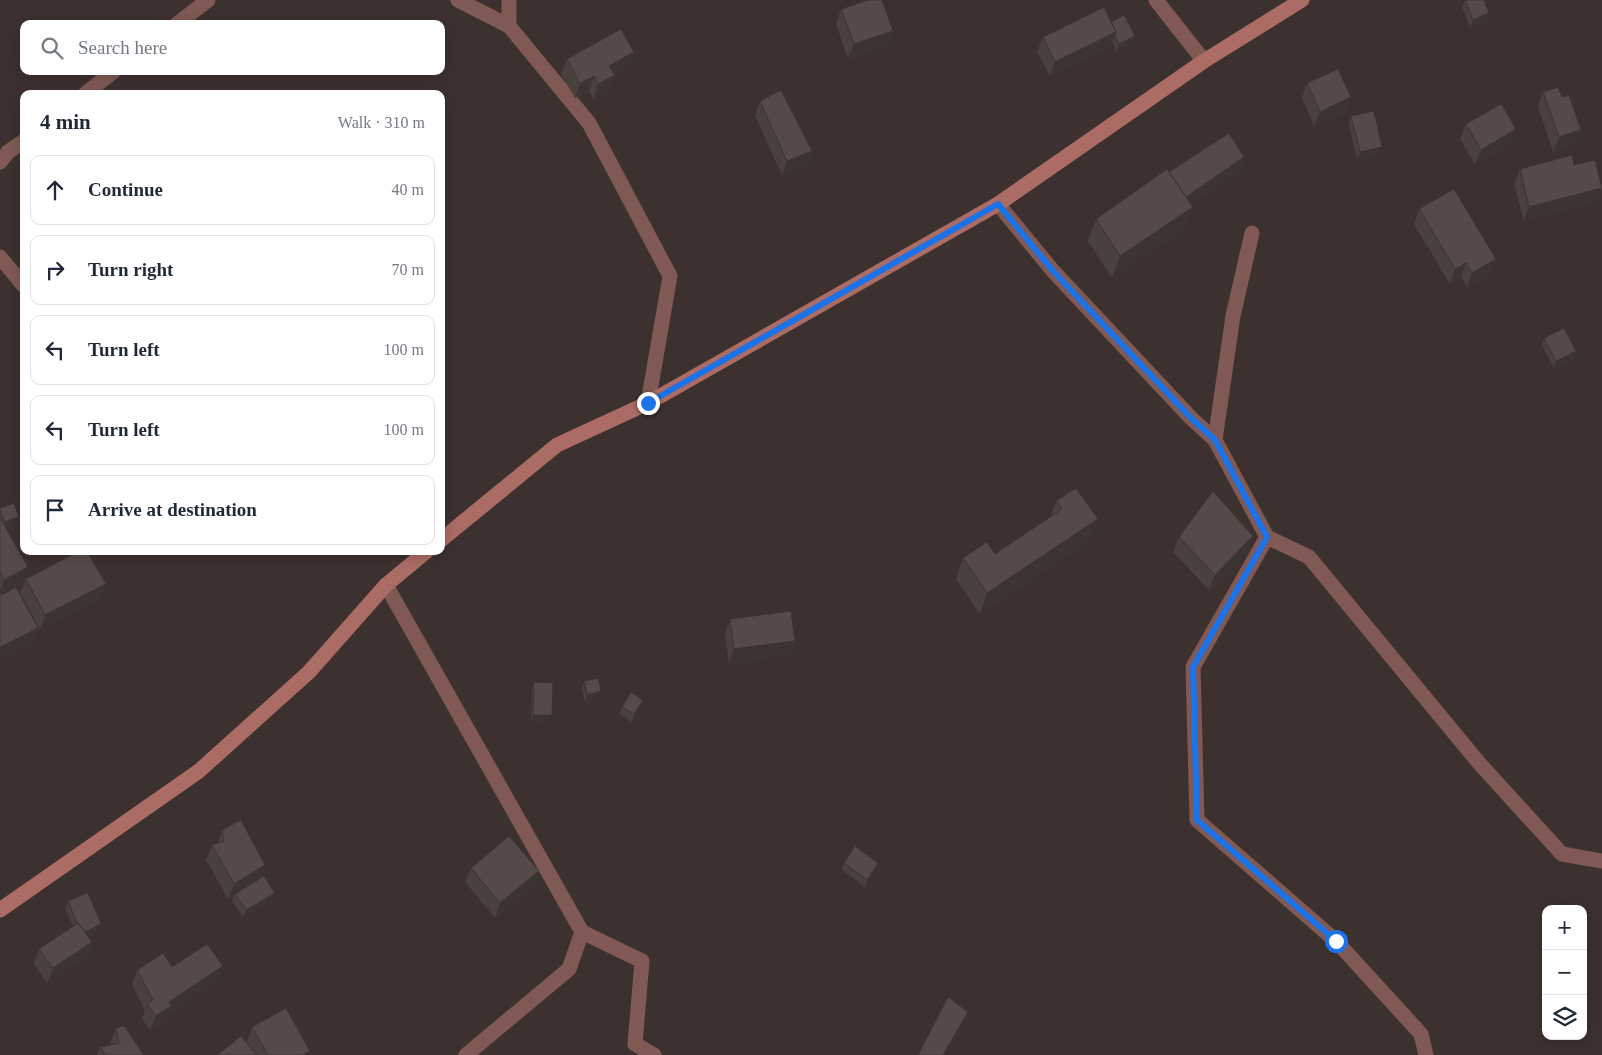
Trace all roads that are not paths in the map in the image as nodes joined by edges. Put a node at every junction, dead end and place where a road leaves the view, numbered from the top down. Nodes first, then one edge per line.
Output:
1 (208, 0) edge
2 (458, 0) edge
3 (509, 0) edge
4 (1156, 0) edge
5 (1302, 0) edge
6 (182, 20) edge
7 (510, 26) junction
8 (1204, 61) junction
9 (109, 75) edge
10 (90, 90) edge
11 (20, 144) edge
12 (0, 162) edge
13 (998, 204) junction
14 (1252, 233) dead end
15 (0, 257) edge
16 (20, 281) edge
17 (648, 403) junction
18 (1215, 440) junction
19 (445, 537) edge
20 (1267, 537) junction
21 (422, 555) edge
22 (386, 584) junction
23 (1602, 861) edge
24 (0, 910) edge
25 (582, 932) junction
26 (466, 1055) edge
27 (654, 1055) edge
28 (1426, 1055) edge

1 - 6 street
2 - 7 street
3 - 7 street
4 - 8 street
5 - 8 street
7 - 17 street
8 - 13 street
9 - 10 street
11 - 12 street
13 - 17 street
13 - 18 street
14 - 18 street
15 - 16 street
17 - 19 street
18 - 20 street
20 - 23 street
20 - 28 street
21 - 22 street
22 - 24 street
22 - 25 street
25 - 26 street
25 - 27 street

